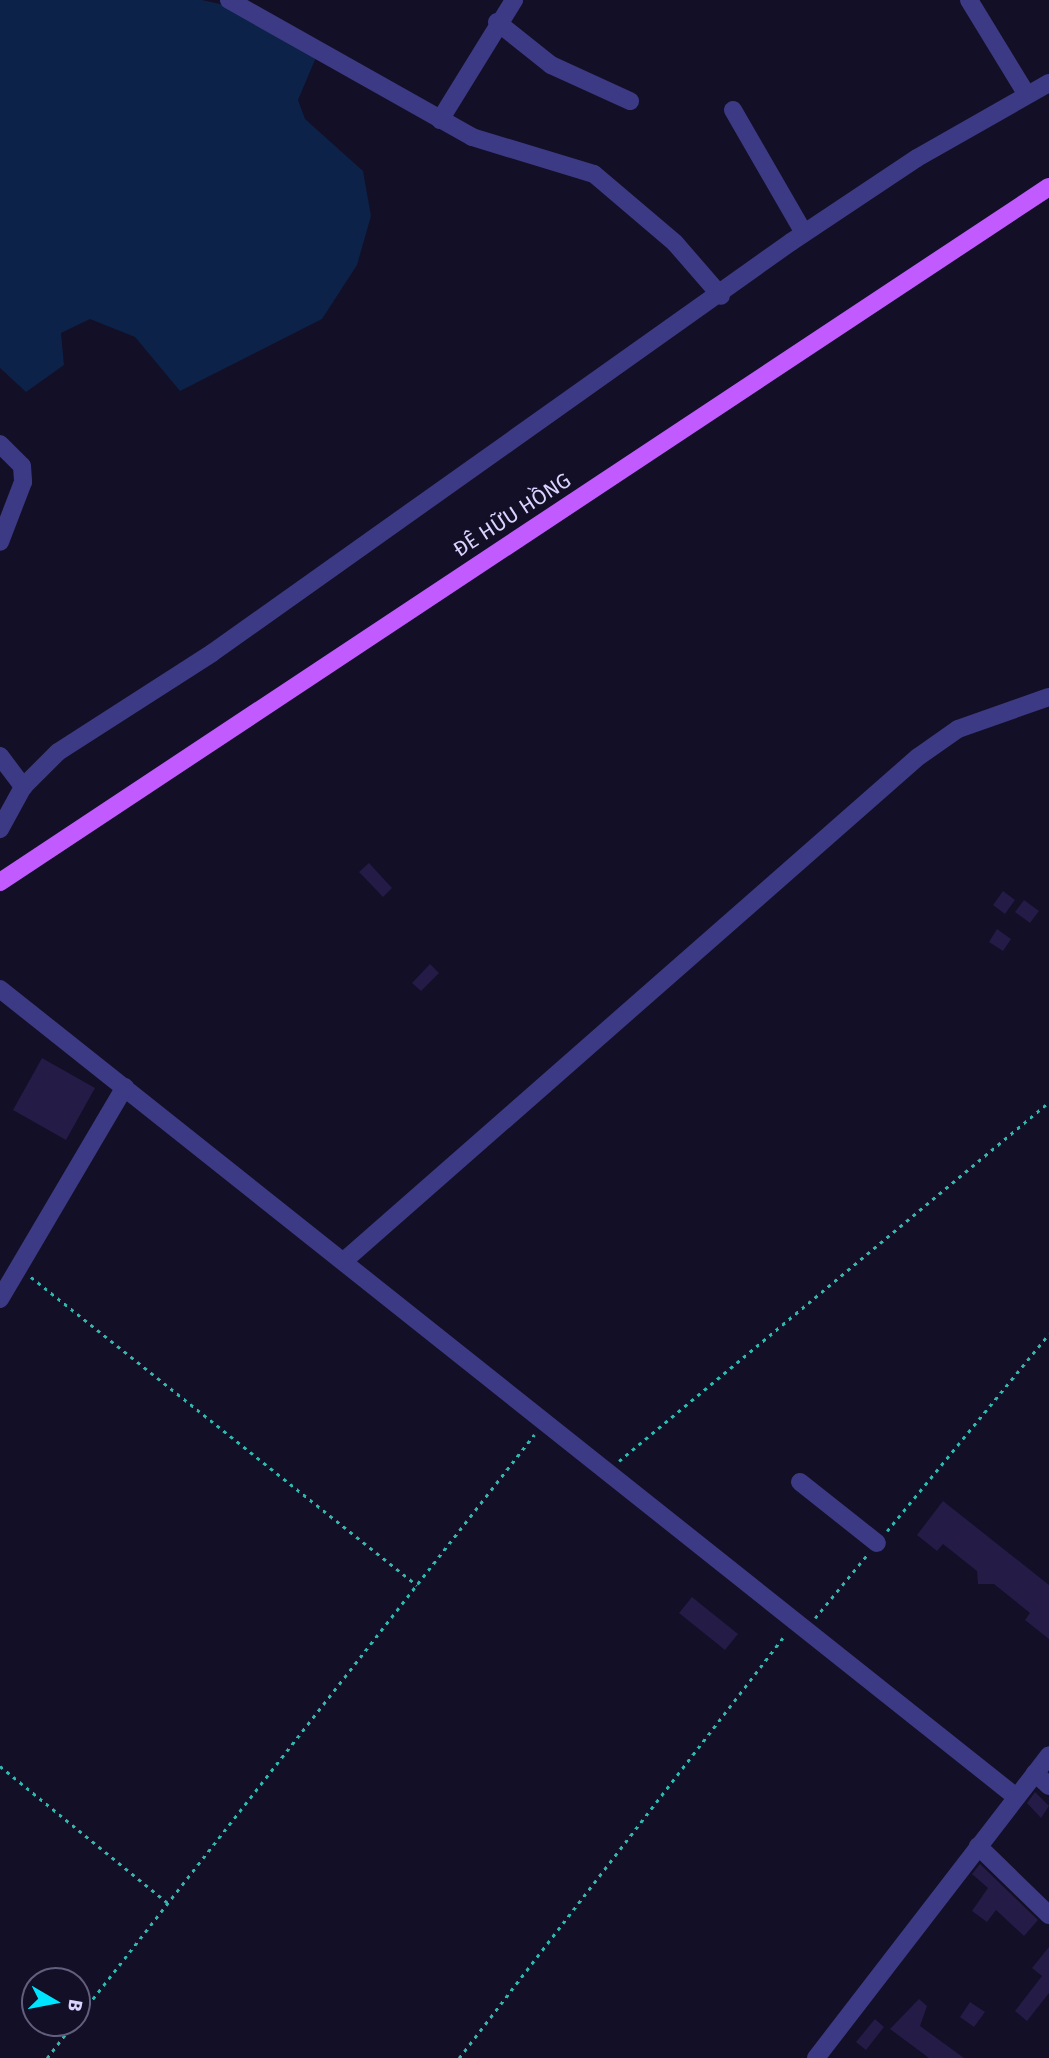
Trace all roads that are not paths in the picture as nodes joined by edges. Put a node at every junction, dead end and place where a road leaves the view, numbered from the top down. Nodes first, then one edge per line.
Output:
1 (514, 0) edge
2 (969, 0) edge
3 (239, 1) edge
4 (497, 22) junction
5 (1049, 83) edge
6 (1027, 95) junction
7 (630, 101) dead end
8 (733, 110) dead end
9 (440, 120) junction
10 (1049, 187) edge
11 (804, 233) junction
12 (721, 296) junction
13 (0, 444) edge
14 (0, 542) edge
15 (1049, 697) edge
16 (0, 756) edge
17 (23, 787) junction
18 (2, 822) edge
19 (0, 882) edge
20 (0, 989) edge
21 (125, 1087) junction
22 (345, 1260) junction
23 (0, 1299) edge
24 (800, 1482) dead end
25 (877, 1543) road end
26 (1049, 1755) edge
27 (1035, 1773) junction
28 (1049, 1786) edge
29 (1016, 1797) junction
30 (978, 1846) junction
31 (1049, 1915) edge
32 (816, 2058) edge

1 - 4 street
2 - 6 street
3 - 9 street
4 - 7 street
4 - 9 street
5 - 6 street
6 - 11 street
8 - 11 street
9 - 12 street
10 - 19 main road, ĐÊ HỮU HỒNG
11 - 12 street
12 - 17 street
13 - 14 street
15 - 22 street
16 - 17 street
17 - 18 street
20 - 21 street
21 - 22 street
21 - 23 street
22 - 29 street
24 - 25 street
26 - 27 street
27 - 28 street
27 - 29 street
29 - 30 street
30 - 31 street
30 - 32 street

